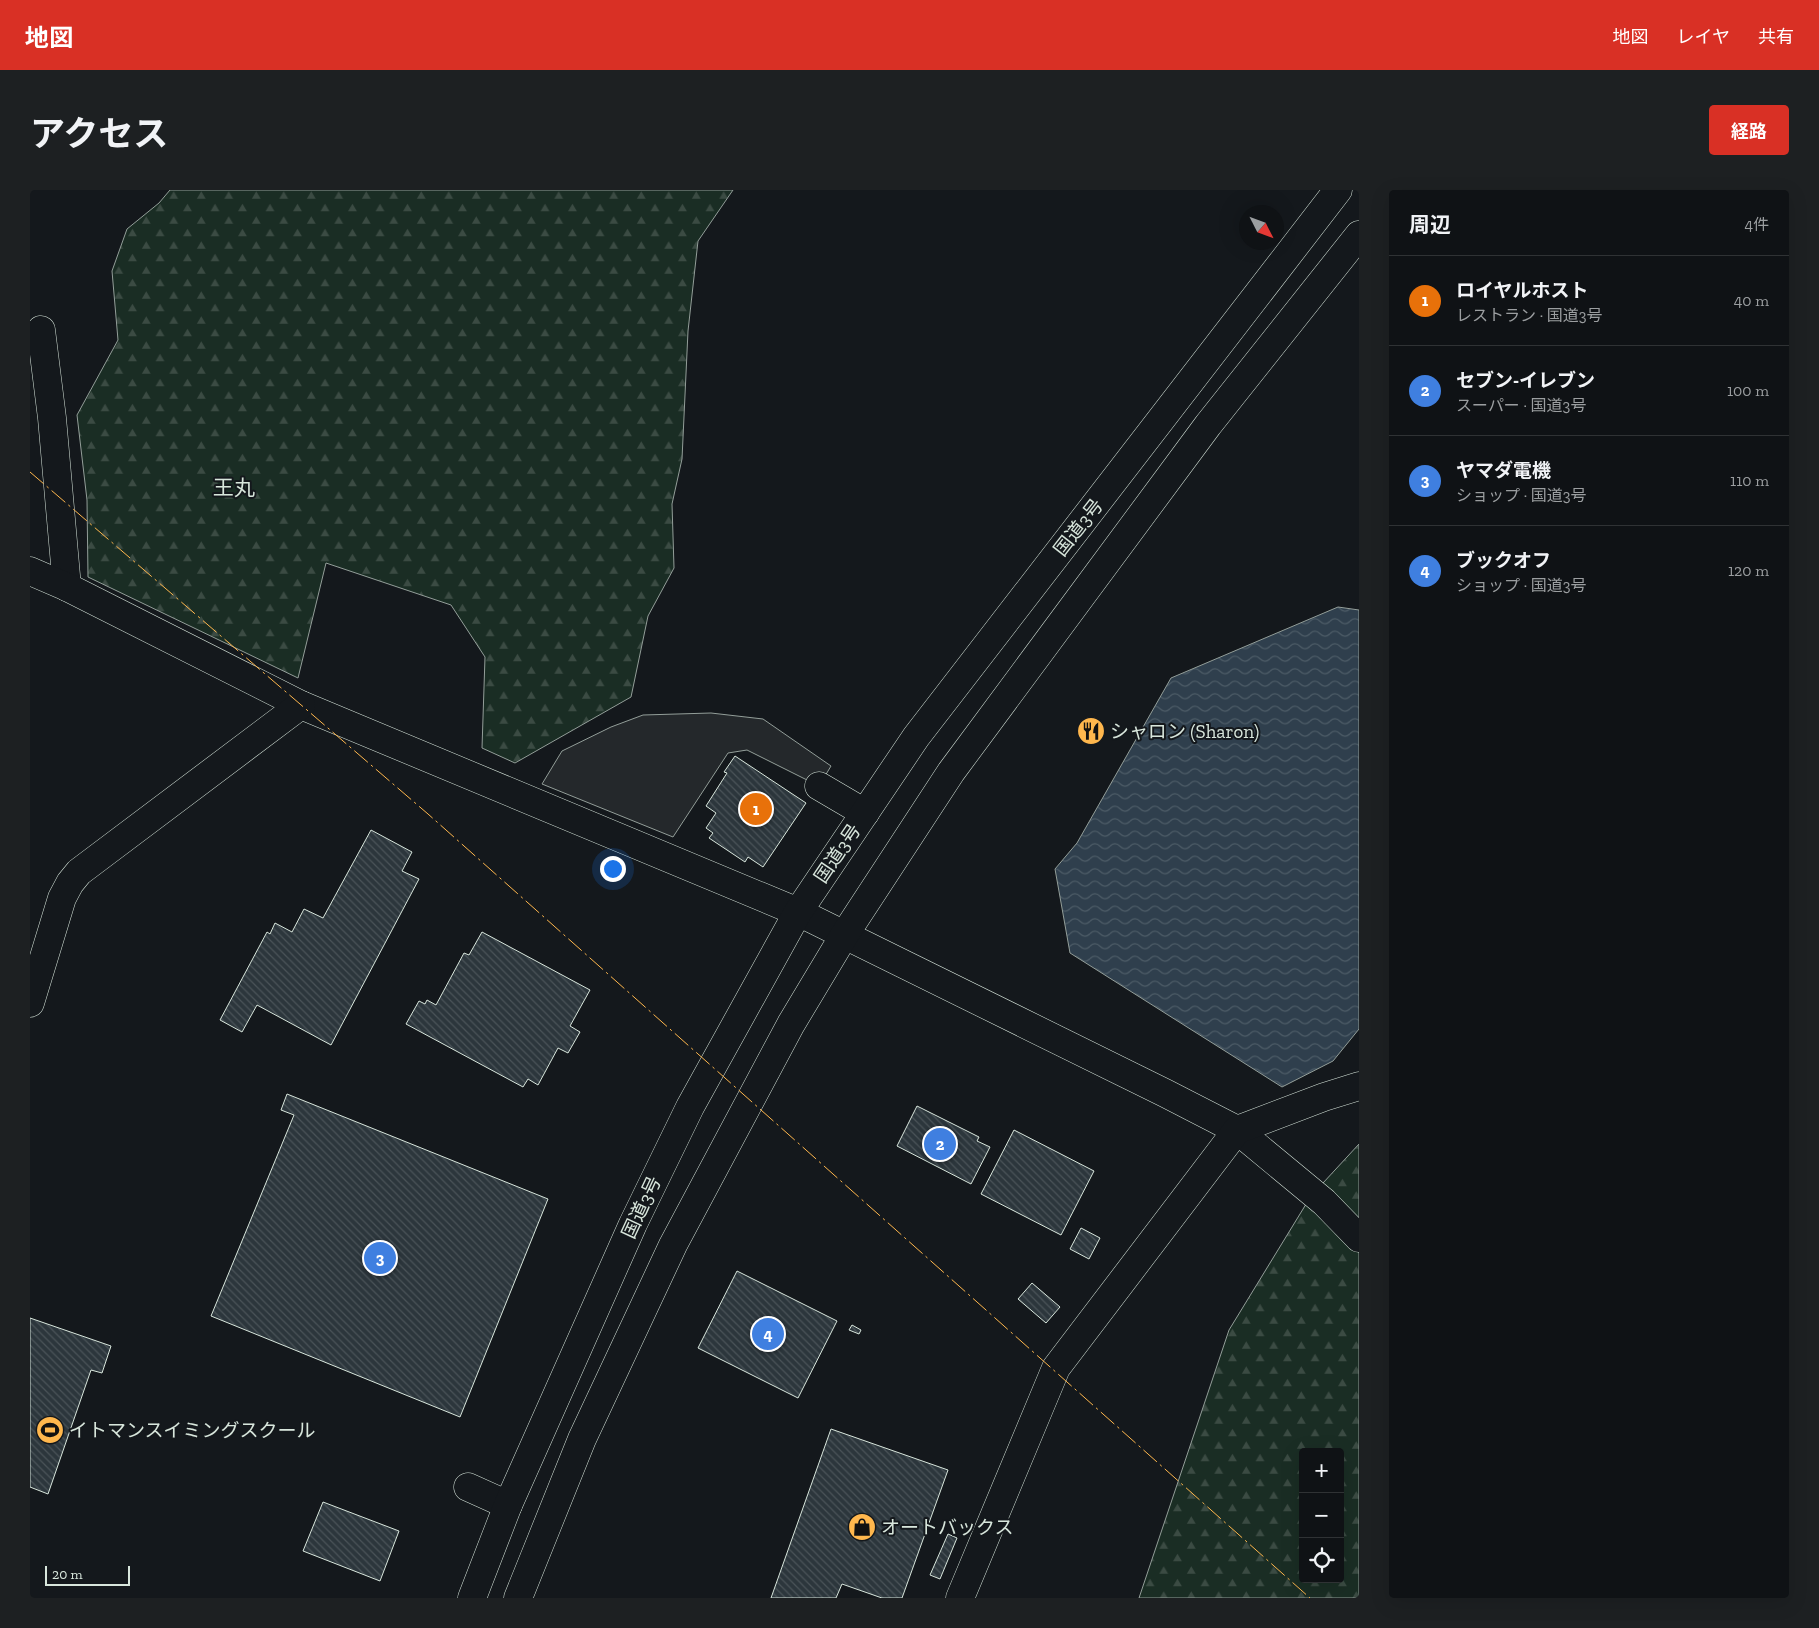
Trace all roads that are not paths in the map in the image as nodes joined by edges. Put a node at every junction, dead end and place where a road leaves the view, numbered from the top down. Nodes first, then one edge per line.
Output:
1 (1338, 190) edge
2 (1359, 235) edge
3 (41, 330) dead end
4 (30, 571) edge
5 (67, 587) junction
6 (301, 705) junction
7 (819, 786) dead end
8 (865, 813) junction
9 (798, 912) junction
10 (845, 934) junction
11 (30, 1003) edge
12 (1359, 1086) edge
13 (1237, 1130) junction
14 (1359, 1238) edge
15 (468, 1487) dead end
16 (508, 1505) junction
17 (472, 1598) edge
18 (518, 1598) edge
19 (960, 1598) edge

1 - 8 main road, 国道3号
2 - 10 main road
3 - 5 main road
4 - 5 main road
5 - 6 main road
6 - 9 main road
6 - 11 main road
7 - 8 main road
8 - 9 main road, 国道3号
9 - 10 main road
9 - 16 main road, 国道3号
10 - 13 main road
10 - 18 main road
12 - 13 main road
13 - 14 main road
13 - 19 main road
15 - 16 main road
16 - 17 main road, 国道3号

